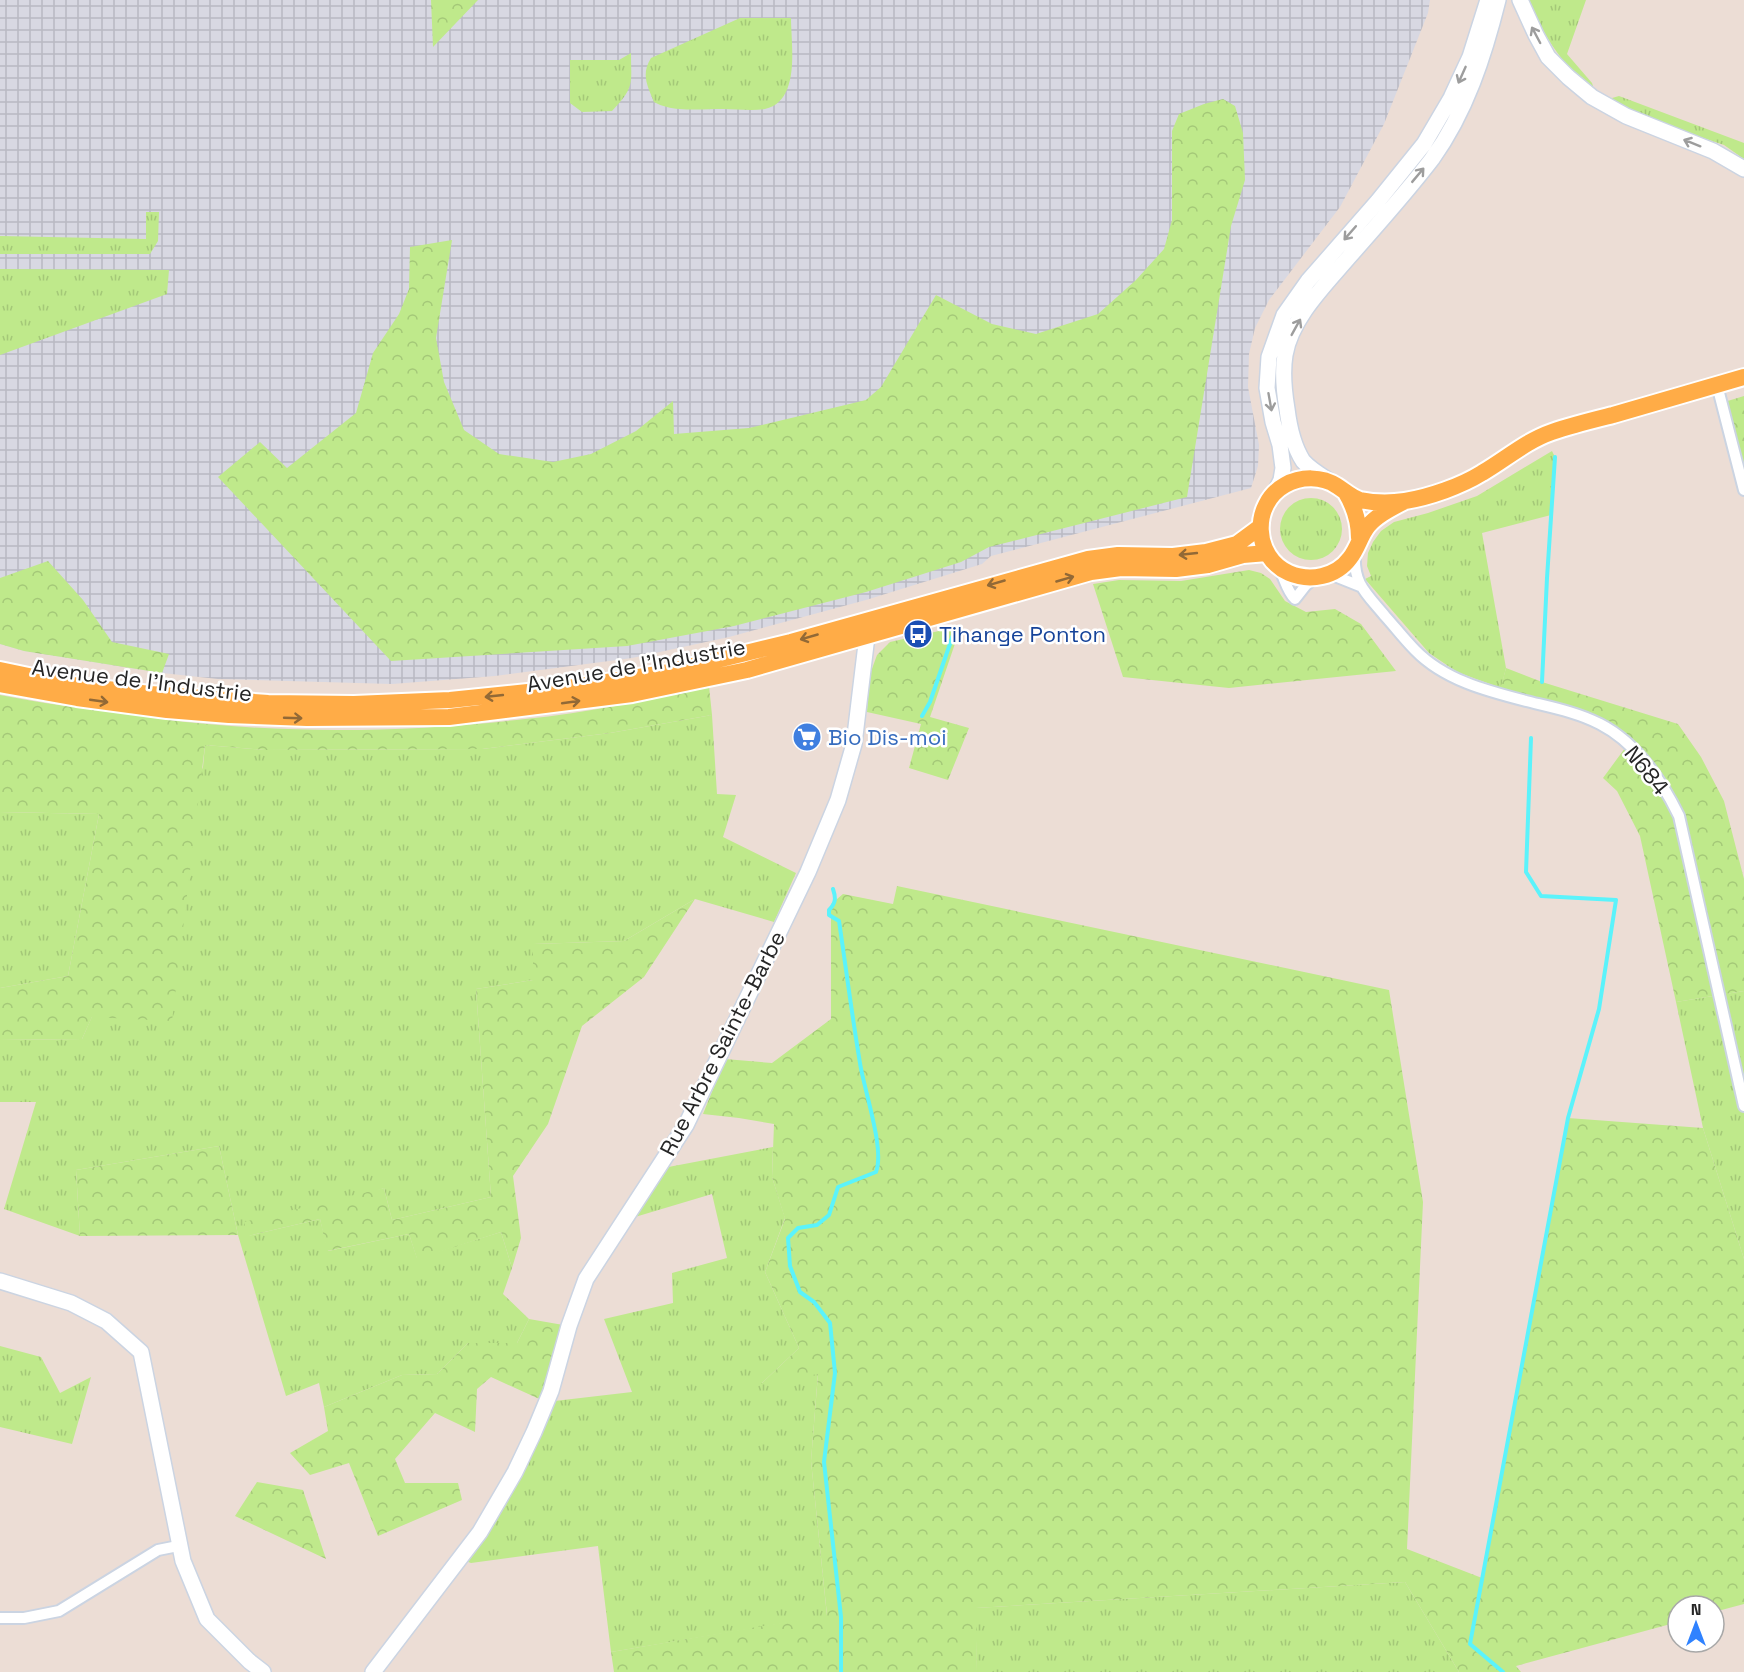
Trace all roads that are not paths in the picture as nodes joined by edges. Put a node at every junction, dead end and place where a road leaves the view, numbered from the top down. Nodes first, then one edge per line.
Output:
1 (1488, 0) edge
2 (1498, 0) edge
3 (1520, 0) edge
4 (1744, 169) edge
5 (1744, 377) edge
6 (1717, 385) junction
7 (1341, 489) junction
8 (1744, 490) edge
9 (1275, 492) junction
10 (1405, 501) junction
11 (1260, 527) junction
12 (1357, 544) junction
13 (1271, 559) junction
14 (1323, 576) junction
15 (1360, 586) junction
16 (879, 617) junction
17 (867, 636) junction
18 (0, 670) edge
19 (0, 684) edge
20 (1744, 1106) edge
21 (0, 1281) edge
22 (178, 1546) junction
23 (0, 1618) edge
24 (263, 1672) edge
25 (373, 1672) edge

1 -> 9 street
7 -> 2 street
4 -> 3 street
5 - 6 main road
6 - 8 street
6 - 10 main road
7 - 9 main road
7 - 10 main road
7 - 12 main road
9 - 11 main road
10 - 12 main road
11 - 13 main road
11 -> 16 main road, Avenue de l'Industrie
12 - 14 main road
12 - 15 street
13 - 14 main road
17 -> 13 main road, Avenue de l'Industrie
14 - 15 street, N684 / N684
15 - 20 street, N684 / N684
16 - 17 street
16 -> 18 main road, Avenue de l'Industrie
19 -> 17 main road, Avenue de l'Industrie
17 - 25 street, Rue Arbre Sainte-Barbe
21 - 22 street
22 - 23 street
22 - 24 street

